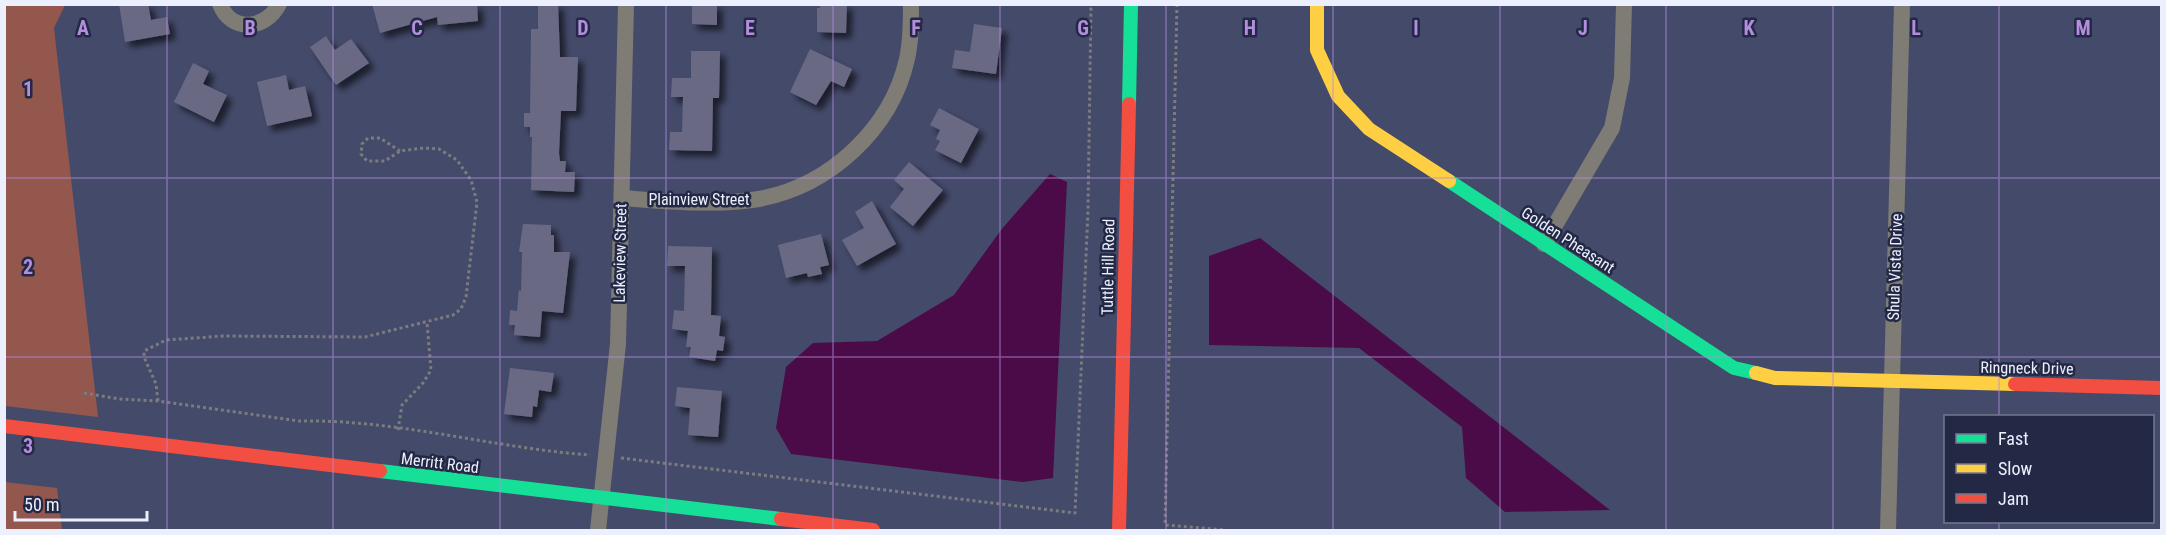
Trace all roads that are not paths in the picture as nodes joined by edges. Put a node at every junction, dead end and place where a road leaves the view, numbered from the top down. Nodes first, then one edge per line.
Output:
1 (220, 4) edge
2 (279, 4) edge
3 (626, 4) edge
4 (911, 4) edge
5 (1131, 4) edge
6 (1317, 4) edge
7 (1624, 4) edge
8 (1902, 4) edge
9 (622, 198) junction
10 (1544, 244) junction
11 (1892, 381) junction
12 (2162, 388) edge
13 (4, 426) edge
14 (602, 500) junction
15 (598, 531) edge
16 (873, 531) edge
17 (1119, 531) edge
18 (1888, 531) edge

1 - 2 street
3 - 9 street, Lakeview Street
4 - 9 street, Plainview Street
5 - 17 street, Tuttle Hill Road
6 - 10 street, Golden Pheasant
7 - 10 street
8 - 11 street, Shula Vista Drive
9 - 14 street, Lakeview Street
10 - 11 street, Golden Pheasant
11 - 12 street, Ringneck Drive
11 - 18 street, Shula Vista Drive
13 - 14 street, Merritt Road
14 - 15 street, Lakeview Street
14 - 16 street, Merritt Road

